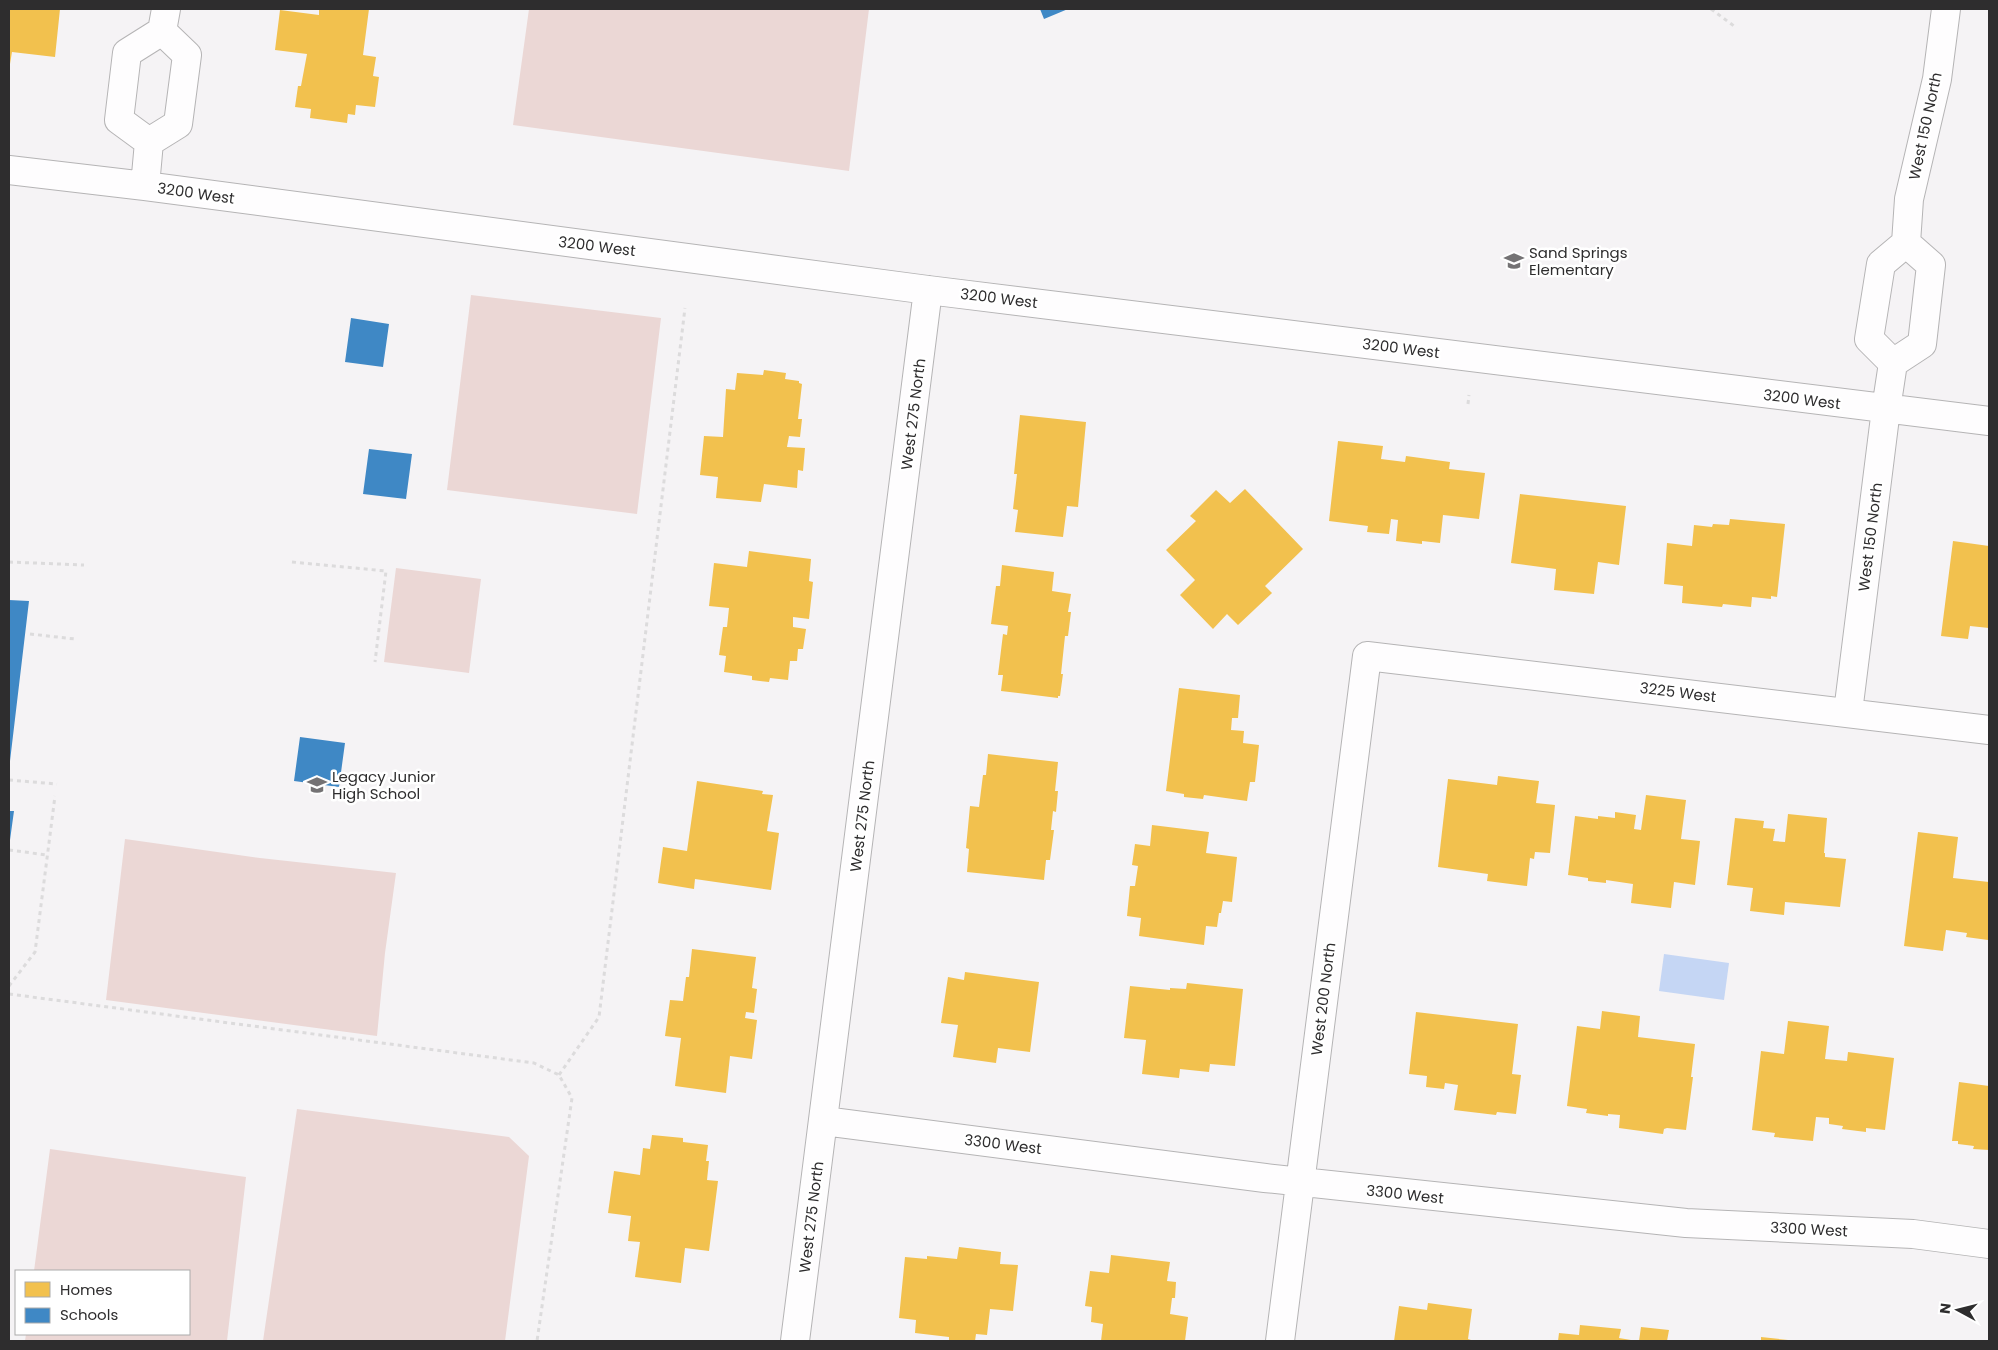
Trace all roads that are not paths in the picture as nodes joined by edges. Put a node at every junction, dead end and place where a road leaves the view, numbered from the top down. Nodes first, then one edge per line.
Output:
1 (1946, 9) edge
2 (164, 20) edge
3 (149, 142) junction
4 (9, 170) edge
5 (145, 186) junction
6 (1906, 243) junction
7 (928, 290) junction
8 (1894, 363) junction
9 (1886, 409) junction
10 (1989, 421) edge
11 (1367, 656) joint
12 (1848, 712) junction
13 (1989, 730) edge
14 (824, 1121) junction
15 (1299, 1181) junction
16 (1989, 1244) edge
17 (795, 1341) edge
18 (1280, 1341) edge

1 - 6 street, West 150 North
2 - 3 street
2 - 3 street
3 - 5 street
4 - 5 street, 3200 West
5 - 7 street, 3200 West
6 - 8 street
6 - 8 street
7 - 9 street, 3200 West
7 - 14 street, West 275 North
8 - 9 street, West 150 North
9 - 10 street, 3200 West
9 - 12 street, West 150 North
11 - 12 street, 3225 West
11 - 15 street, West 200 North
12 - 13 street, 3225 West
14 - 15 street, 3300 West
14 - 17 street, West 275 North
15 - 16 street, 3300 West
15 - 18 street, West 200 North

